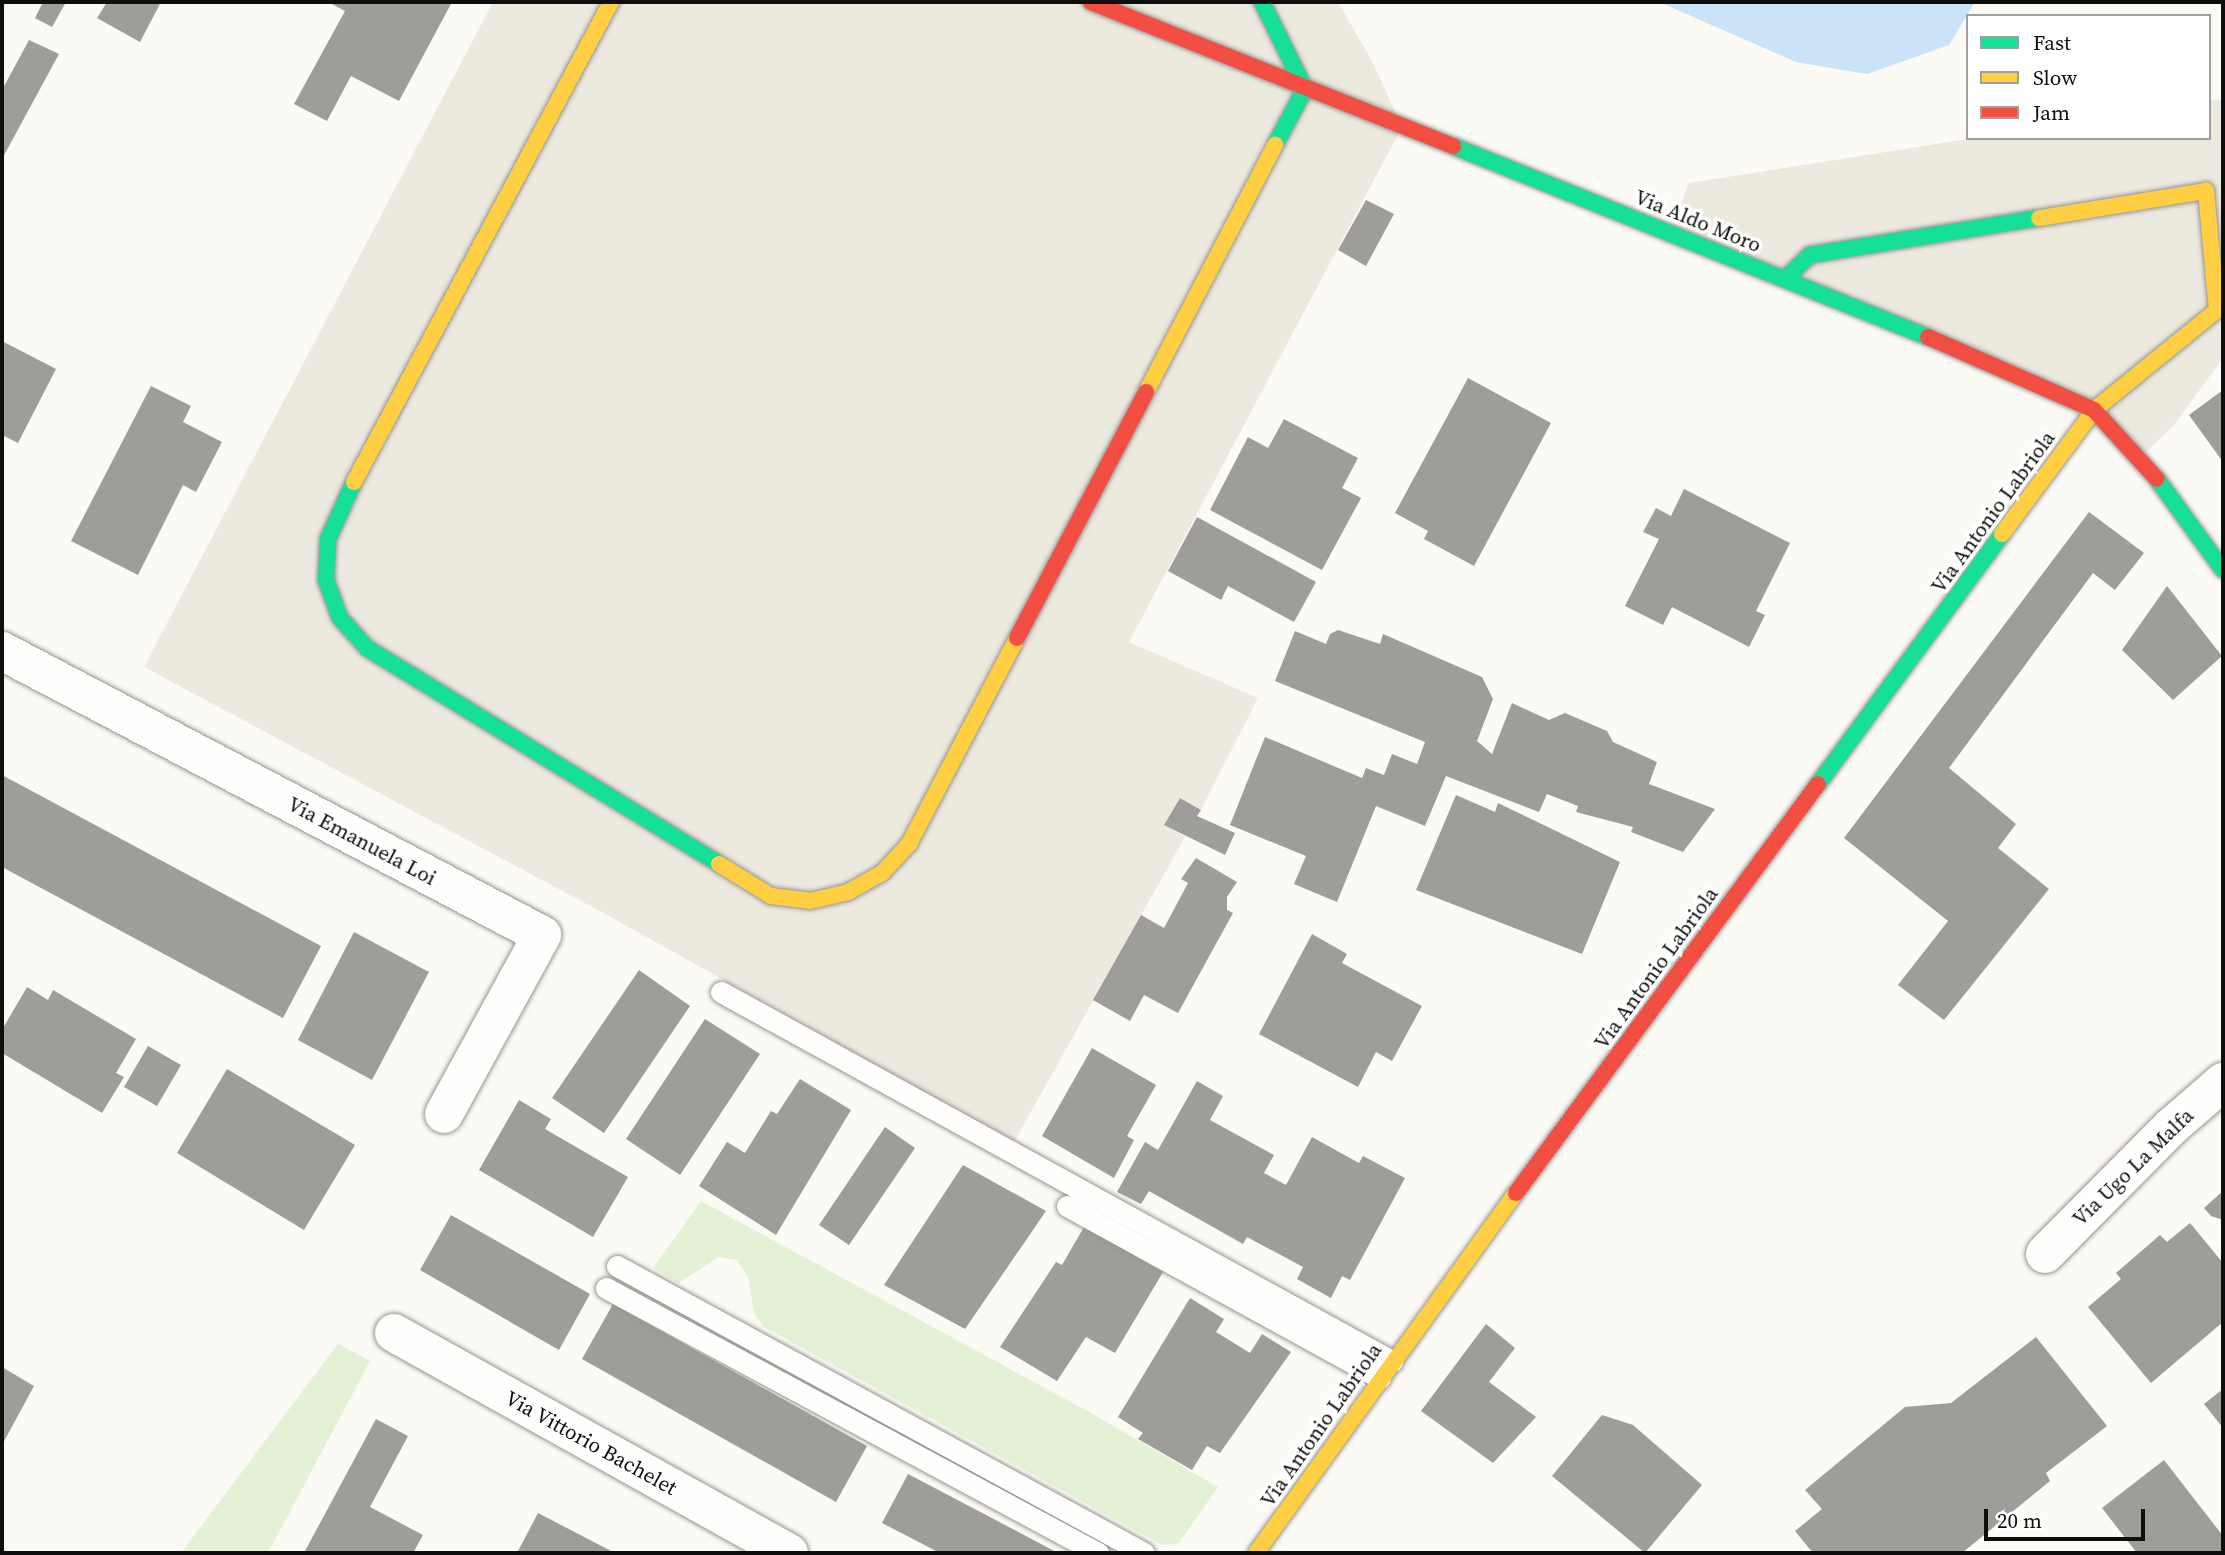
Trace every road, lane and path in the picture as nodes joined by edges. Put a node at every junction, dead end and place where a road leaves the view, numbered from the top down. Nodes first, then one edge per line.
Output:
1 (611, 2) edge
2 (1091, 2) edge
3 (1262, 2) edge
4 (1305, 89) junction
5 (1786, 278) junction
6 (2094, 410) junction
7 (2223, 570) edge
8 (2, 652) edge
9 (721, 992) dead end
10 (2223, 1083) edge
11 (444, 1114) dead end
12 (1067, 1206) dead end
13 (2045, 1254) dead end
14 (617, 1266) dead end
15 (607, 1288) dead end
16 (394, 1333) dead end
17 (1386, 1369) junction
18 (789, 1553) edge
19 (1098, 1553) edge
20 (1144, 1553) edge
21 (1256, 1553) edge

1 - 4 street
2 - 4 street, Via Aldo Moro
3 - 4 street
4 - 5 street, Via Aldo Moro
5 - 6 street, Via Aldo Moro
5 - 6 street, Via Antonio Labriola
6 - 7 street, Via Aldo Moro
6 - 17 street, Via Antonio Labriola
8 - 11 street, Via Emanuela Loi
9 - 17 lane
10 - 13 street, Via Ugo La Malfa
12 - 17 lane
14 - 20 lane
15 - 19 lane
16 - 18 street, Via Vittorio Bachelet
17 - 21 street, Via Antonio Labriola

